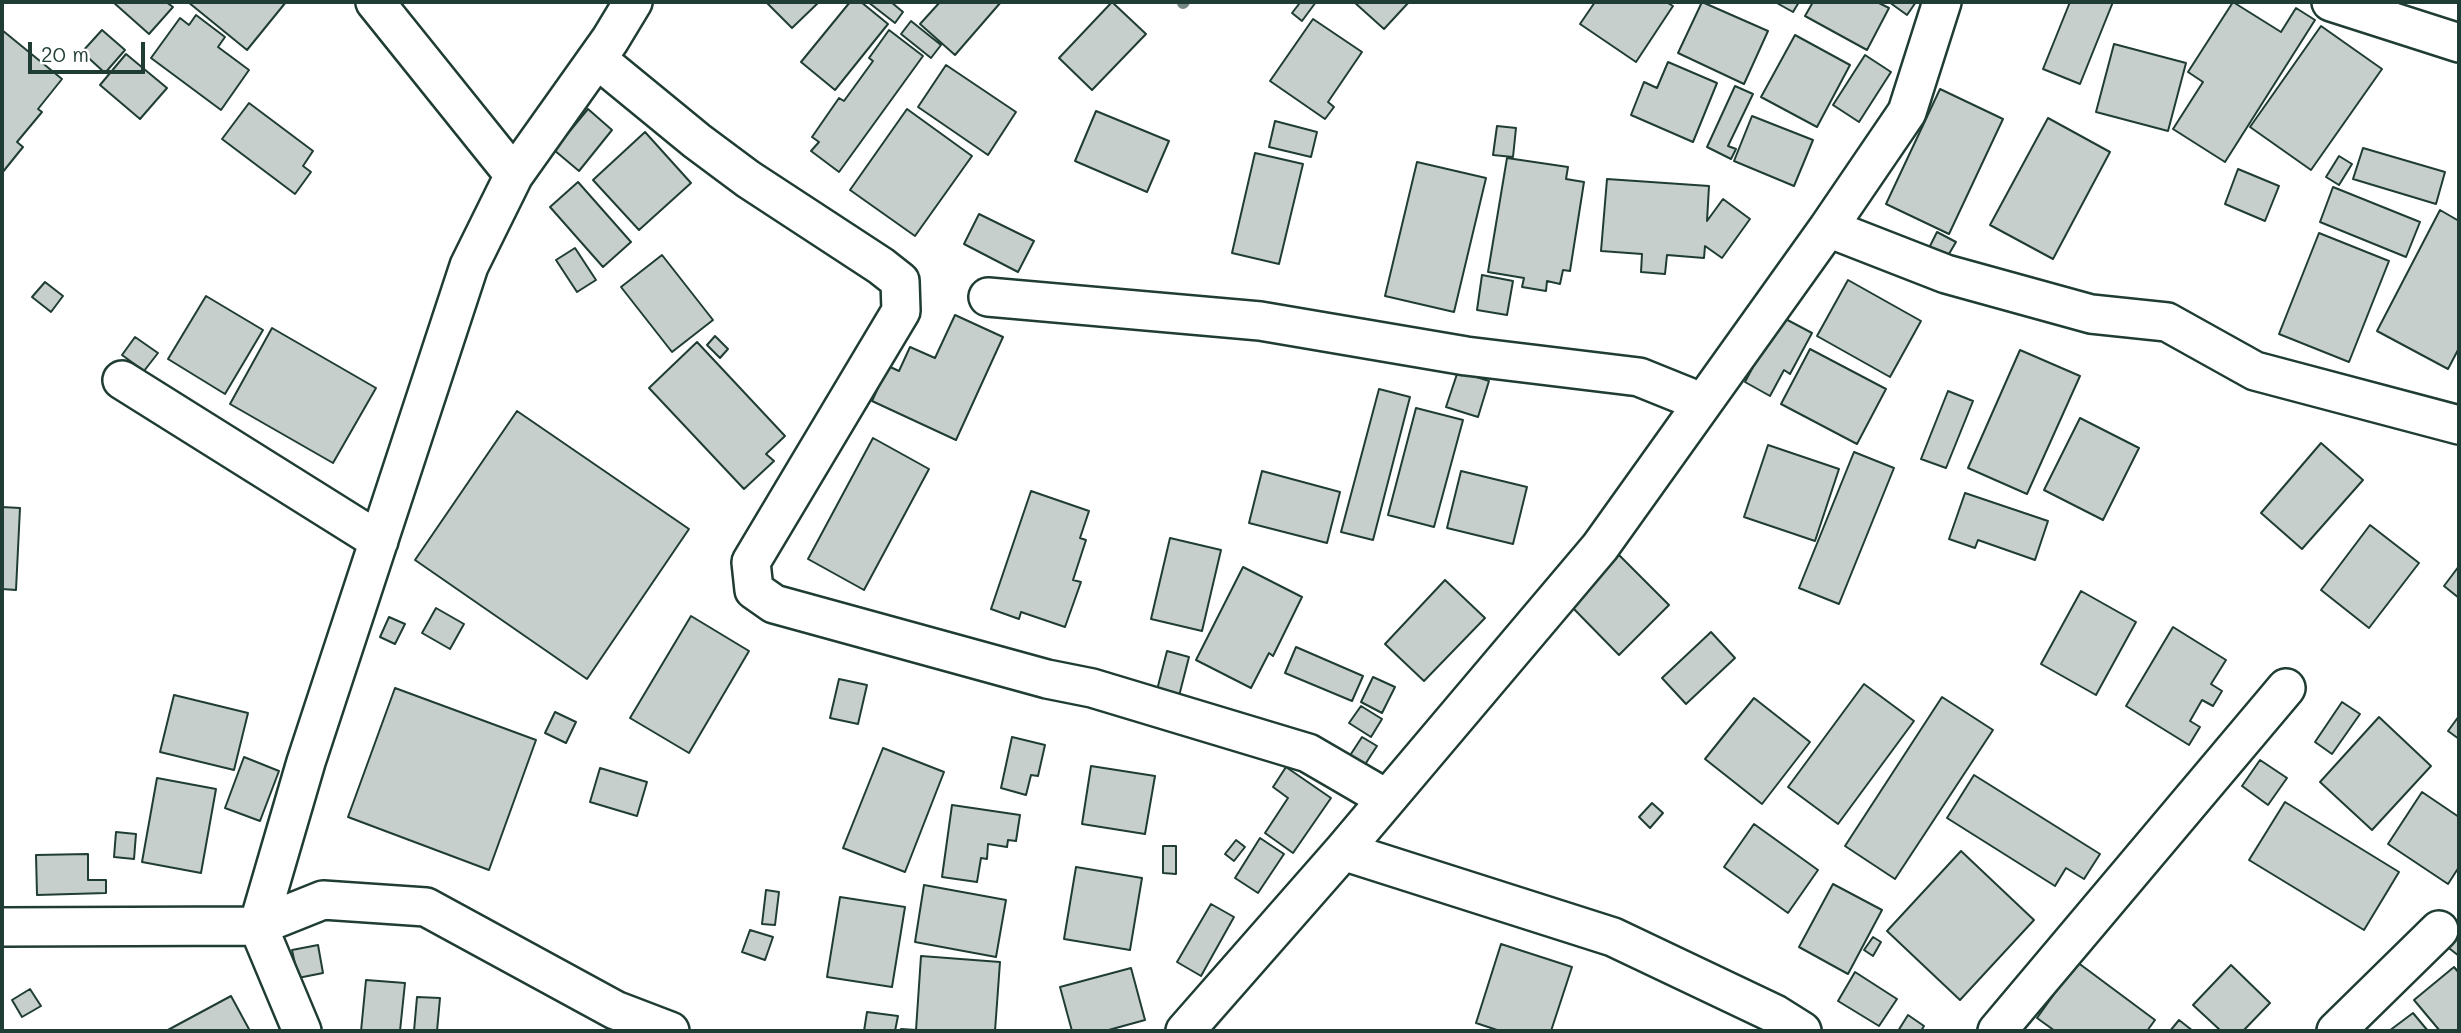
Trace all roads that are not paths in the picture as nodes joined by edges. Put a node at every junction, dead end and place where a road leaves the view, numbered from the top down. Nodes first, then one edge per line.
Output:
1 (375, 2) edge
2 (633, 2) edge
3 (1942, 2) edge
4 (2331, 2) edge
5 (2459, 43) edge
6 (597, 59) junction
7 (514, 175) junction
8 (1828, 228) junction
9 (988, 297) dead end
10 (122, 380) dead end
11 (1701, 402) junction
12 (2459, 425) edge
13 (379, 541) junction
14 (2286, 688) dead end
15 (1387, 799) junction
16 (1342, 851) junction
17 (258, 926) junction
18 (2, 927) edge
19 (2439, 930) dead end
20 (1784, 1025) edge
21 (302, 1031) edge
22 (670, 1031) edge
23 (1185, 1031) edge
24 (1997, 1031) edge
25 (2336, 1031) edge

1 - 7 street
2 - 6 street
3 - 8 street
4 - 5 street
6 - 7 street
6 - 15 street
7 - 13 street
8 - 11 street
8 - 12 street
9 - 11 street
10 - 13 street
11 - 15 street
13 - 17 street
14 - 24 street
15 - 16 street
16 - 20 street
16 - 23 street
17 - 18 street
17 - 21 street
17 - 22 street
19 - 25 street

